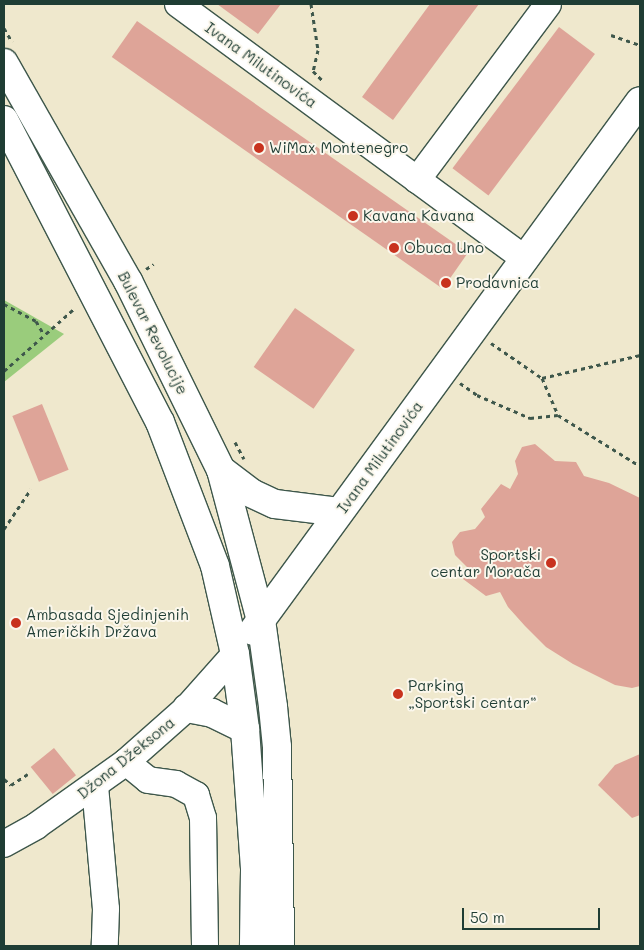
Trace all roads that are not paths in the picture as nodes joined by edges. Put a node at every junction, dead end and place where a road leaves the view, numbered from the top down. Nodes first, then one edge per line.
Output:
1 (178, 4) edge
2 (548, 4) edge
3 (4, 63) edge
4 (640, 101) edge
5 (4, 120) edge
6 (417, 180) junction
7 (525, 259) junction
8 (221, 470) junction
9 (339, 512) junction
10 (261, 620) junction
11 (235, 654) junction
12 (187, 708) junction
13 (245, 729) junction
14 (126, 762) junction
15 (96, 786) junction
16 (4, 844) edge
17 (105, 946) edge
18 (204, 946) edge
19 (254, 946) edge
20 (280, 946) edge

1 - 6 street, Ivana Milutinovića
2 - 6 street
3 - 8 main road, Bulevar Revolucije
4 - 7 main road, Ivana Milutinovića
5 - 11 main road
6 - 7 street, Ivana Milutinovića
7 - 9 main road, Ivana Milutinovića
8 - 9 main road
8 - 10 main road, Bulevar Revolucije
9 - 10 main road, Ivana Milutinovića
10 - 11 main road, Ivana Milutinovića
10 - 20 main road, Bulevar Revolucije
11 - 12 street, Džona Džeksona
11 - 13 main road
12 - 13 main road
12 - 14 street, Džona Džeksona
13 - 19 main road
14 - 15 street, Džona Džeksona
14 - 18 street
15 - 16 street, Džona Džeksona
15 - 17 street

